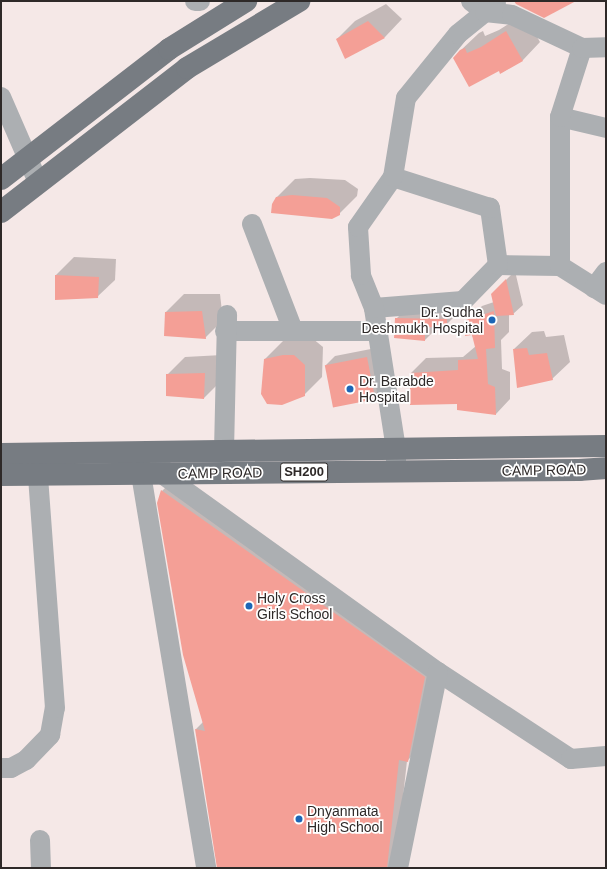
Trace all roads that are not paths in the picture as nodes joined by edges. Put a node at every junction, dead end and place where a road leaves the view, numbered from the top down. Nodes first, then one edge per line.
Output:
1 (195, 1) edge
2 (200, 1) edge
3 (246, 1) edge
4 (299, 1) edge
5 (485, 4) edge
6 (606, 47) edge
7 (582, 48) junction
8 (1, 97) edge
9 (560, 116) junction
10 (8, 126) edge
11 (606, 128) edge
12 (28, 158) junction
13 (393, 177) junction
14 (1, 179) edge
15 (38, 182) junction
16 (1, 212) edge
17 (252, 224) dead end
18 (498, 265) junction
19 (560, 266) junction
20 (606, 272) edge
21 (600, 291) edge
22 (374, 308) junction
23 (293, 330) junction
24 (377, 331) junction
25 (606, 446) edge
26 (396, 449) junction
27 (224, 451) junction
28 (1, 454) edge
29 (151, 463) junction
30 (606, 468) edge
31 (397, 472) junction
32 (38, 474) junction
33 (1, 475) edge
34 (438, 672) junction
35 (606, 756) edge
36 (1, 768) edge
37 (40, 840) dead end
38 (41, 868) edge
39 (206, 868) edge
40 (398, 868) edge

1 - 2 street
3 - 12 main road
4 - 15 main road
5 - 7 street
5 - 13 street
6 - 7 street
7 - 9 street
8 - 10 street
9 - 11 street
9 - 19 street
10 - 12 street
12 - 14 main road
12 - 15 street
13 - 18 street
13 - 22 street
15 - 16 main road
17 - 23 street
18 - 19 street
18 - 22 street
19 - 21 street
20 - 21 street
22 - 24 street
23 - 24 street
23 - 27 street
24 - 26 street
25 - 26 main road, CAMP ROAD / SH200
26 - 27 main road, CAMP ROAD / SH200
26 - 31 street
27 - 29 main road, CAMP ROAD / SH200
28 - 29 main road, CAMP ROAD / SH200
29 - 31 main road, CAMP ROAD / SH200
29 - 32 main road, CAMP ROAD / SH200
29 - 34 street
29 - 39 street
30 - 31 main road, CAMP ROAD / SH200
32 - 33 main road, CAMP ROAD / SH200
32 - 36 street
34 - 35 street
34 - 40 street
37 - 38 street

